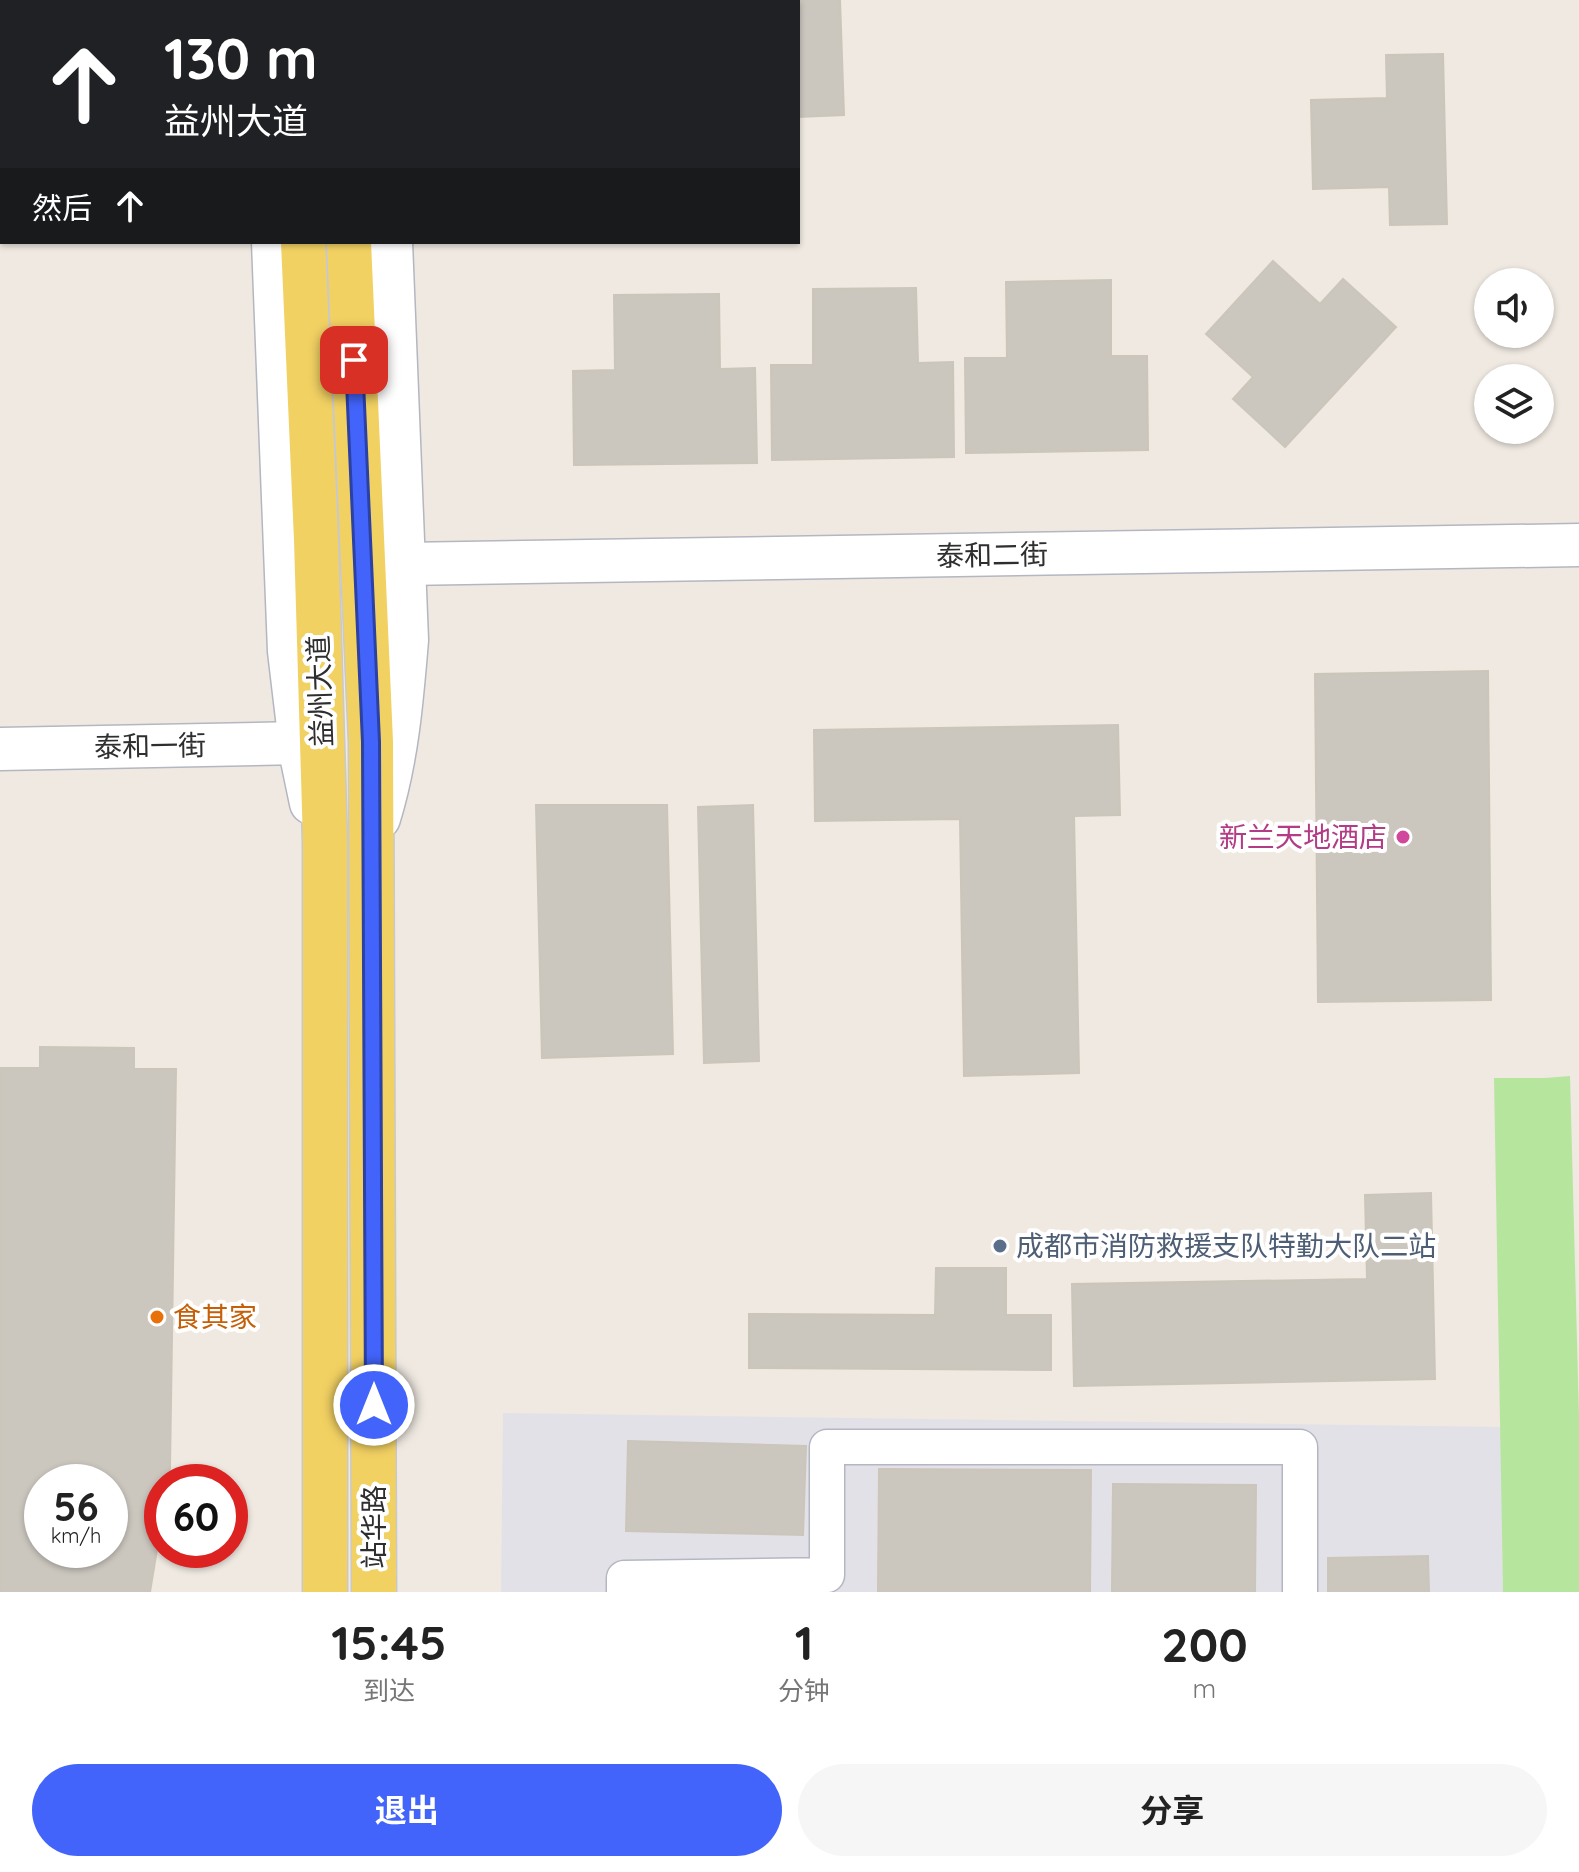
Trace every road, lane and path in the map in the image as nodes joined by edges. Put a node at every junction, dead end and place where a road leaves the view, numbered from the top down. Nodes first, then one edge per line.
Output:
1 (273, 244) edge
2 (303, 244) edge
3 (349, 244) edge
4 (391, 244) edge
5 (1579, 545) edge
6 (404, 564) junction
7 (371, 742) joint
8 (300, 743) junction
9 (0, 749) edge
10 (325, 843) junction
11 (371, 843) junction
12 (827, 1583) edge
13 (325, 1592) edge
14 (374, 1592) edge
15 (624, 1592) edge
16 (1300, 1592) edge

1 - 8 street
2 - 10 main road, 益州大道
3 - 7 main road, 益州大道
4 - 6 street
5 - 6 street, 泰和二街
6 - 11 street
7 - 11 main road, 站华路
8 - 9 street, 泰和一街
8 - 10 street
10 - 13 main road, 站华路
11 - 14 main road, 站华路
12 - 15 street
12 - 16 street

